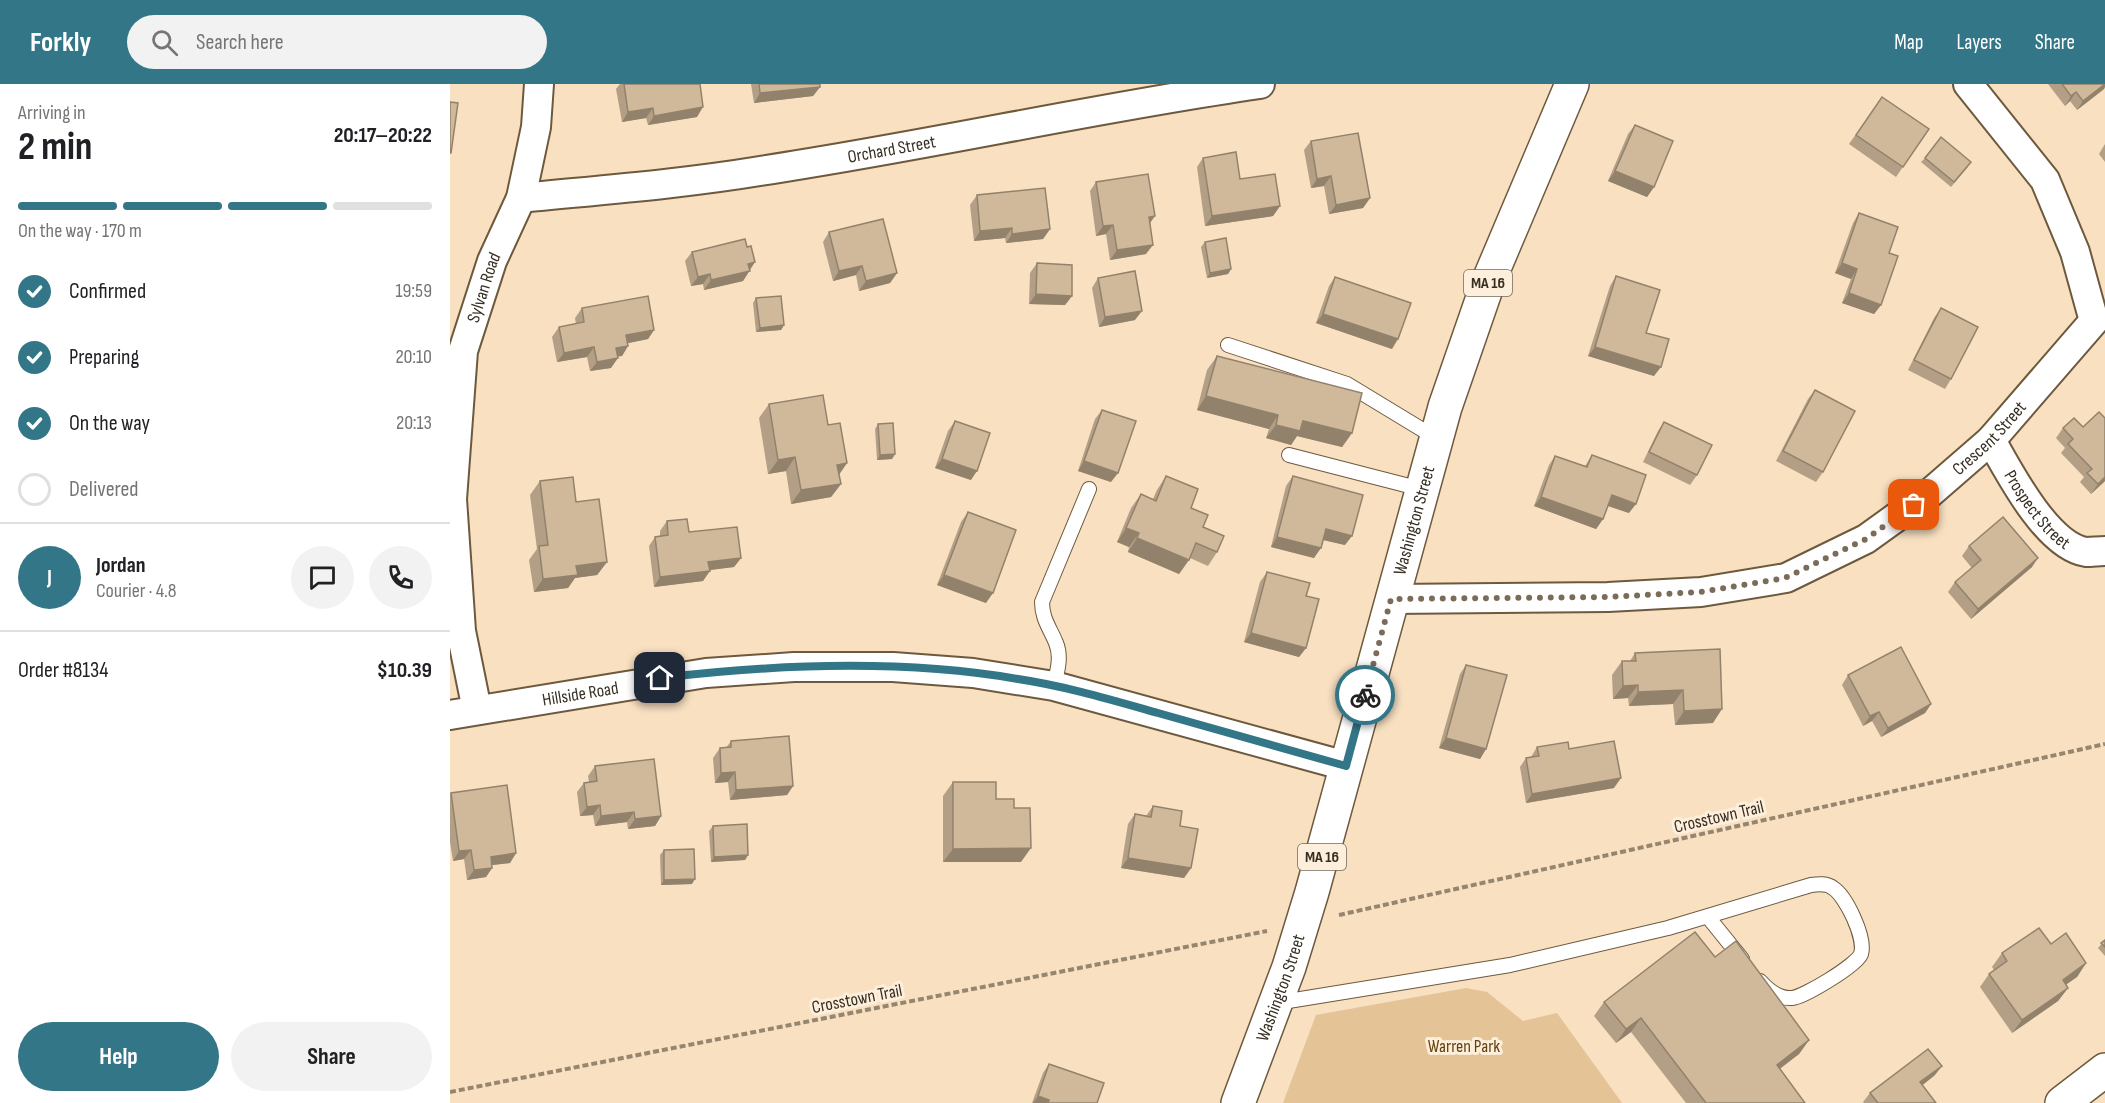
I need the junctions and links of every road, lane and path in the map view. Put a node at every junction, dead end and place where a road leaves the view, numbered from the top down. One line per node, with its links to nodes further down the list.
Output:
1 (539, 84): 5 (street, Sylvan Road)
2 (1260, 84): 5 (street, Orchard Street)
3 (1572, 84): 8 (main road, Washington Street / MA 16)
4 (1968, 84): 6 (street, Crescent Street)
5 (521, 198): 16 (street, Sylvan Road)
6 (2099, 316): 9 (street, Crescent Street)
7 (1228, 345): 8 (lane)
8 (1436, 438): 12 (main road, Washington Street / MA 16)
9 (1991, 440): 13 (street, Prospect Street); 14 (street, Crescent Street)
10 (1289, 456): 12 (lane)
11 (1089, 489): 15 (lane)
12 (1421, 489): 14 (main road, Washington Street / MA 16)
13 (2105, 551)
14 (1391, 599): 18 (main road, Washington Street / MA 16)
15 (1054, 686): 16 (street, Hillside Road); 18 (street, Hillside Road)
16 (463, 713)
17 (2105, 744): 19 (path, Crosstown Trail)
18 (1346, 766): 22 (main road, Washington Street / MA 16)
19 (1338, 916)
20 (1708, 917): 20 (lane); 22 (lane)
21 (1268, 931): 24 (path, Crosstown Trail)
22 (1276, 1003): 25 (main road, Washington Street / MA 16)
23 (2105, 1070): 26 (main road)
24 (450, 1092)
25 (1238, 1103)
26 (2062, 1103)

